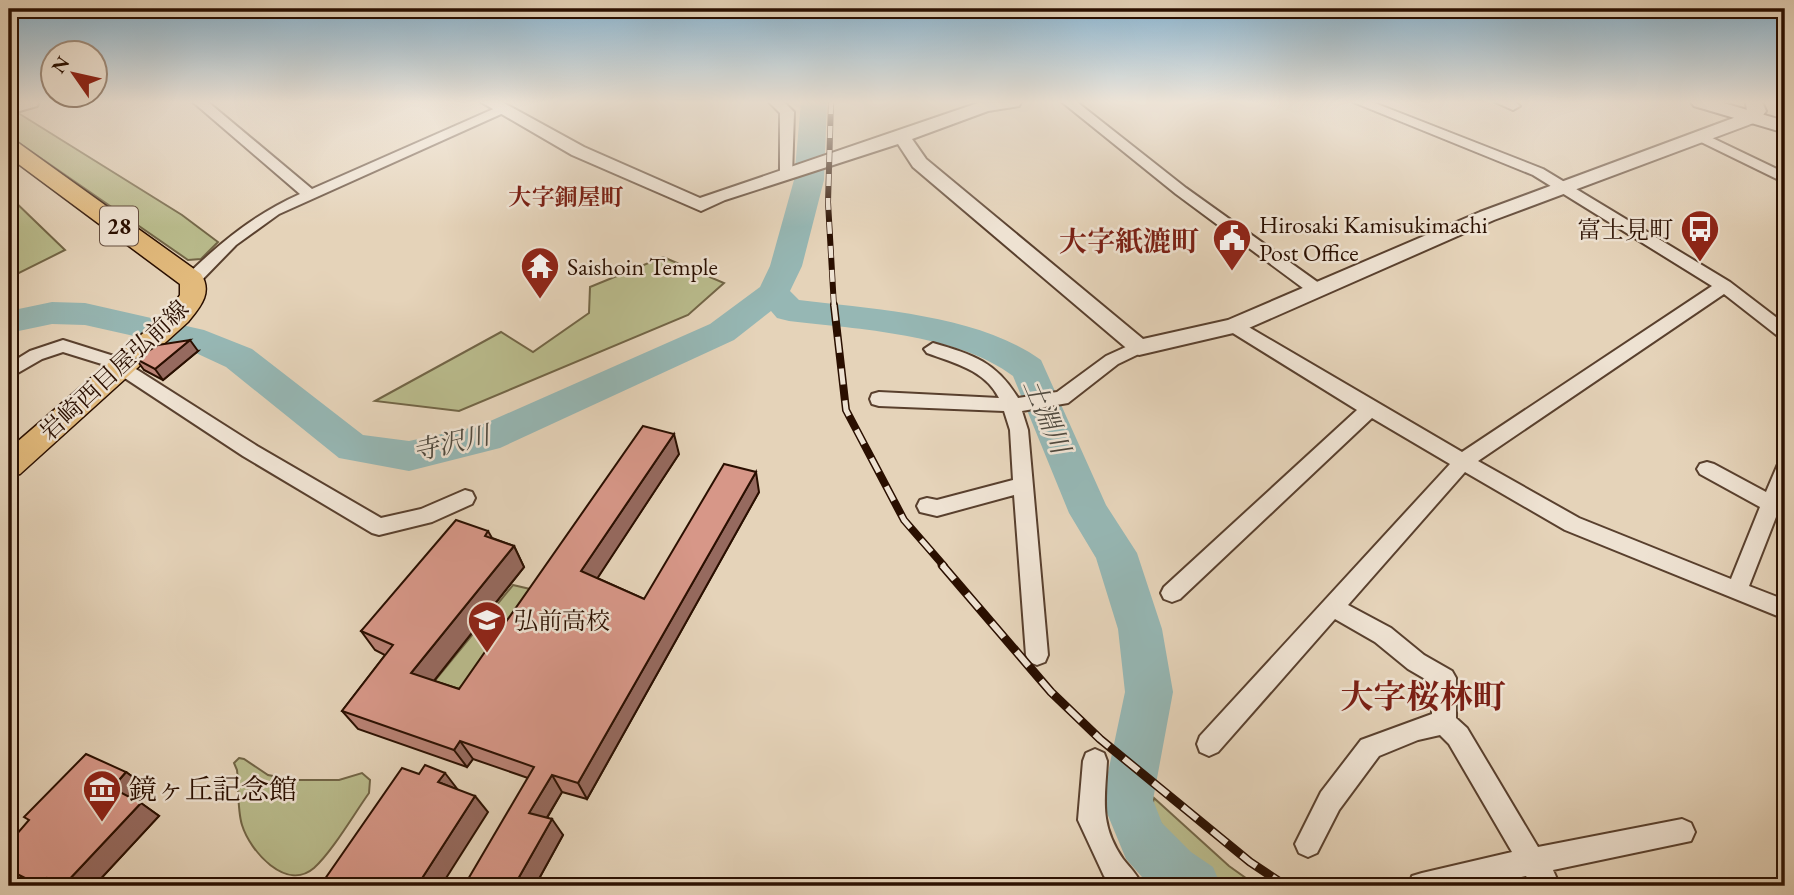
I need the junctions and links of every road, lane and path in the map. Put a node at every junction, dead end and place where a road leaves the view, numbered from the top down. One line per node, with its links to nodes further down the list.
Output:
1 (249, 144): 15 (street)
2 (416, 144): 15 (street)
3 (566, 144): 12 (street)
4 (787, 144): 12 (street)
5 (881, 144): 12 (street)
6 (906, 144): 21 (street)
7 (1122, 144): 18 (street)
8 (1467, 144): 14 (street)
9 (1688, 144): 14 (street)
10 (1715, 144): 13 (street)
11 (9, 147): 16 (main road, 岩崎西目屋弘前線 / 28)
12 (787, 173)
13 (1785, 179)
14 (1564, 187): 17 (street); 18 (street)
15 (309, 194): 16 (street)
16 (191, 280): 23 (main road, 岩崎西目屋弘前線)
17 (1724, 286): 20 (street); 28 (street)
18 (1317, 290): 19 (street)
19 (1234, 326): 21 (street); 27 (street)
20 (1784, 331)
21 (1139, 347): 26 (street)
22 (933, 349): 26 (street)
23 (124, 365): 24 (street); 29 (main road, 岩崎西目屋弘前線); 33 (street)
24 (9, 372)
25 (879, 399): 26 (street)
26 (1015, 405): 32 (street)
27 (1370, 409): 28 (street); 37 (street)
28 (1464, 461): 36 (street); 38 (street)
29 (9, 466)
30 (1707, 469): 34 (street)
31 (1785, 469): 34 (street)
32 (1023, 485): 35 (street); 40 (street)
33 (465, 498)
34 (1771, 504): 36 (street)
35 (927, 506)
36 (1737, 590): 39 (street)
37 (1172, 593)
38 (1332, 607): 41 (street); 42 (street)
39 (1785, 610)
40 (1037, 655)
41 (1444, 723): 45 (street); 46 (street)
42 (1209, 744)
43 (1094, 761): 47 (street)
44 (1682, 832): 46 (street)
45 (1308, 844)
46 (1532, 861): 48 (street); 49 (street)
47 (1129, 886)
48 (1422, 886)
49 (1547, 886)

